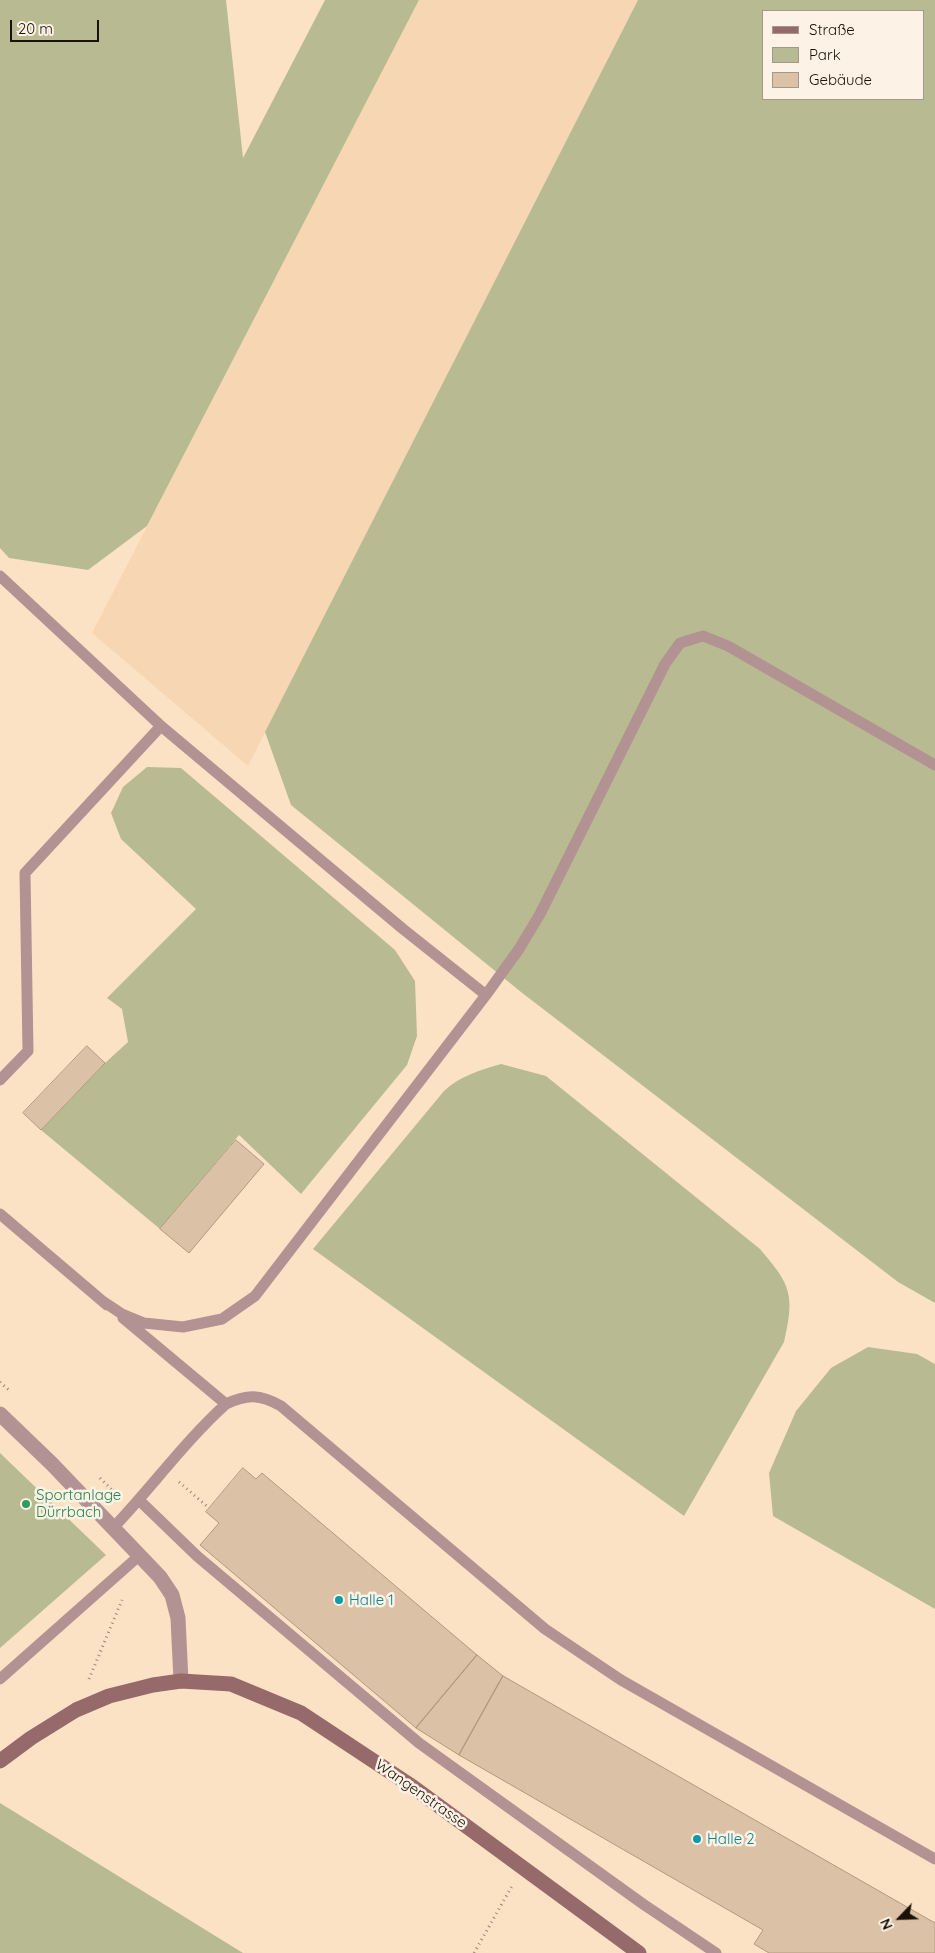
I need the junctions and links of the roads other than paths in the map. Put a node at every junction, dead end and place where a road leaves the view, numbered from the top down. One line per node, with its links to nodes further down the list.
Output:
1 (0, 576): 2 (lane)
2 (161, 726): 4 (lane); 5 (lane)
3 (935, 765): 4 (lane)
4 (486, 995): 7 (lane)
5 (0, 1080)
6 (0, 1214): 7 (lane)
7 (101, 1300): 8 (lane)
8 (226, 1404): 10 (lane); 16 (lane)
9 (0, 1414): 11 (street)
10 (140, 1500): 11 (lane); 18 (lane)
11 (114, 1528): 12 (street)
12 (140, 1555): 13 (lane); 14 (street)
13 (0, 1679)
14 (181, 1681): 15 (main road, Wangenstrasse); 17 (main road, Wangenstrasse)
15 (0, 1761)
16 (935, 1859)
17 (639, 1953)
18 (716, 1953)

